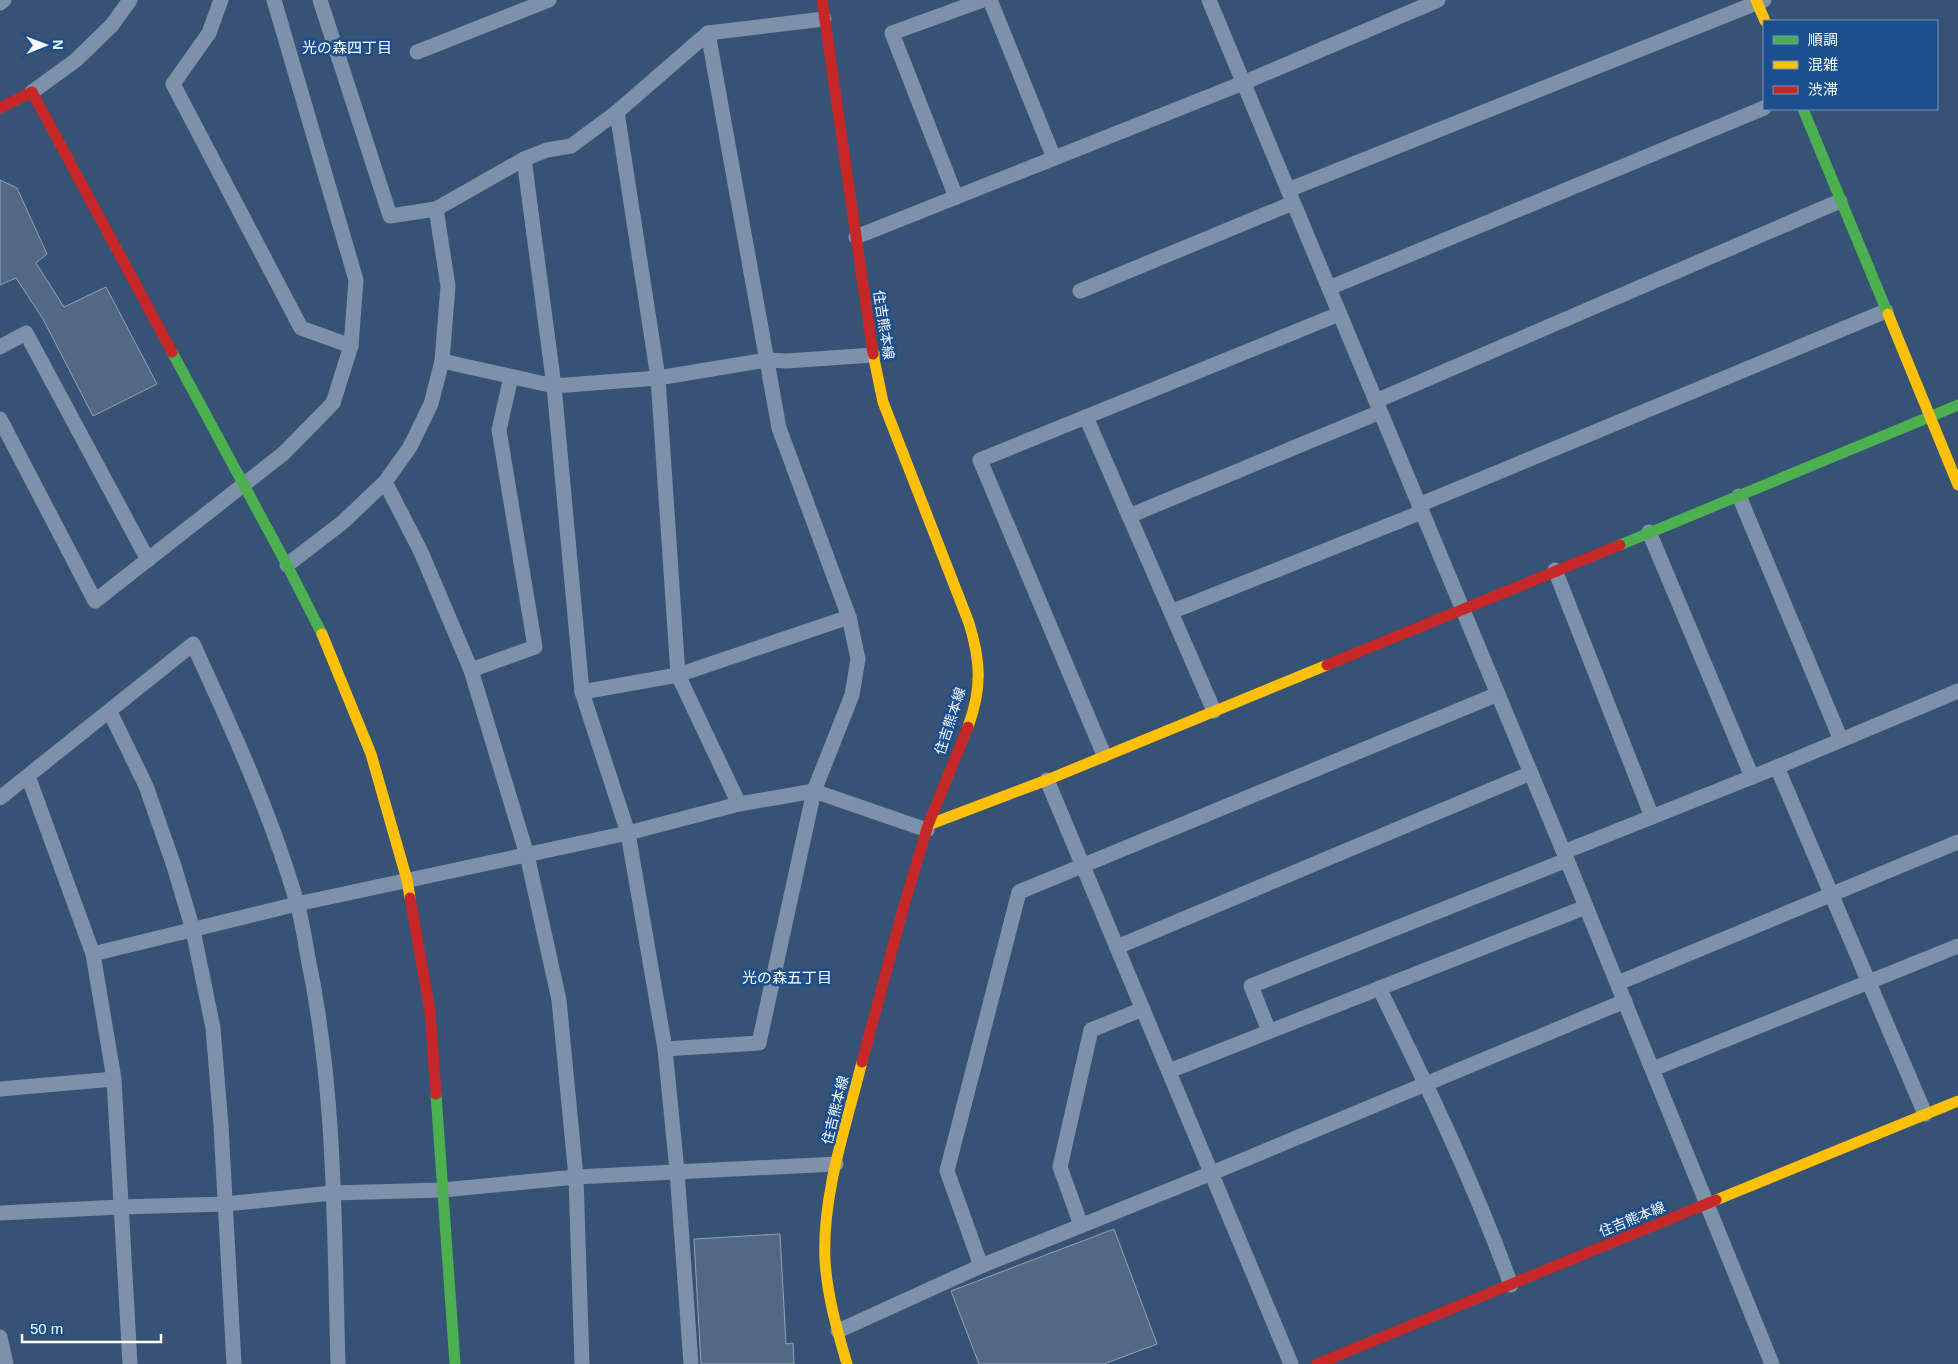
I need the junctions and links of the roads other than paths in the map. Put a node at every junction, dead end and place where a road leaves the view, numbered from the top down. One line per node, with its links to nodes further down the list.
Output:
1 (4, 0): 13 (street)
2 (130, 0): 19 (street)
3 (221, 0): 35 (street)
4 (274, 0): 35 (street)
5 (320, 0): 29 (street)
6 (549, 0): 17 (street)
7 (822, 0): 14 (street, 住吉熊本線)
8 (983, 0): 27 (street)
9 (990, 0): 24 (street)
10 (1209, 0): 18 (street)
11 (1438, 0): 18 (street)
12 (1759, 1): 15 (street); 26 (street)
13 (0, 3)
14 (824, 18): 16 (street); 30 (street, 住吉熊本線)
15 (1765, 20)
16 (708, 33): 23 (street); 38 (street)
17 (417, 52)
18 (1243, 83): 24 (street); 26 (street)
19 (32, 92): 20 (street); 49 (street)
20 (0, 108)
21 (1763, 108): 31 (street)
22 (1802, 110): 28 (street)
23 (617, 112): 25 (street); 41 (street)
24 (1054, 158): 27 (street)
25 (524, 159): 29 (street); 42 (street)
26 (1291, 196): 31 (street); 32 (street)
27 (956, 197): 30 (street)
28 (1840, 201): 33 (street); 44 (street)
29 (436, 209): 39 (street)
30 (856, 237): 37 (street, 住吉熊本線)
31 (1329, 288): 34 (street)
32 (1080, 291)
33 (1886, 311): 46 (street); 52 (street)
34 (1340, 314): 44 (street); 45 (street)
35 (351, 346): 49 (street)
36 (0, 347): 55 (street)
37 (872, 355): 38 (street); 79 (street, 住吉熊本線)
38 (766, 360): 41 (street); 60 (street)
39 (442, 361): 40 (street); 48 (street)
40 (511, 377): 42 (street); 61 (street)
41 (658, 378): 42 (street); 62 (street)
42 (554, 386): 64 (street)
43 (1958, 405): 46 (street)
44 (1378, 406): 52 (street); 53 (street)
45 (1086, 417): 53 (street); 69 (street)
46 (1930, 418): 50 (street); 51 (street)
47 (0, 419): 55 (street)
48 (385, 482): 56 (street); 61 (street)
49 (242, 484): 55 (street); 56 (street)
50 (1958, 484)
51 (1739, 496): 54 (street); 68 (street)
52 (1420, 508): 58 (street); 59 (street)
53 (1129, 516): 59 (street)
54 (1649, 532): 57 (street); 73 (street)
55 (148, 560)
56 (287, 566): 85 (street)
57 (1555, 570): 58 (street); 78 (street)
58 (1462, 609): 65 (street); 66 (street)
59 (1171, 612): 66 (street)
60 (849, 617): 62 (street); 75 (street)
61 (471, 670): 82 (street)
62 (678, 675): 64 (street); 77 (street)
63 (1958, 691): 68 (street)
64 (582, 692): 80 (street)
65 (1498, 694): 71 (street); 84 (street)
66 (1214, 711): 69 (street)
67 (110, 712): 72 (street); 87 (street); 89 (street)
68 (1841, 740): 70 (street)
69 (1104, 755): 74 (street)
70 (1777, 767): 73 (street); 86 (street)
71 (1531, 773): 83 (street); 91 (street)
72 (28, 776): 76 (street); 92 (street)
73 (1752, 777): 78 (street)
74 (1047, 780): 79 (street); 84 (street)
75 (814, 791): 77 (street); 79 (street); 99 (street)
76 (0, 798)
77 (739, 804): 80 (street)
78 (1652, 817): 83 (street)
79 (927, 828): 107 (street, 住吉熊本線)
80 (628, 832): 82 (street); 99 (street)
81 (1958, 842): 86 (street)
82 (527, 855): 85 (street); 110 (street)
83 (1566, 856): 88 (street); 98 (street)
84 (1083, 865): 91 (street); 118 (street)
85 (407, 880): 87 (street); 111 (street)
86 (1830, 893): 93 (street); 94 (street)
87 (297, 904): 89 (street); 112 (street)
88 (1586, 907): 93 (street); 95 (street)
89 (193, 930): 92 (street); 113 (street)
90 (1958, 946): 94 (street)
91 (1117, 947): 97 (street)
92 (93, 954): 102 (street)
93 (1618, 983): 96 (street)
94 (1868, 983): 100 (street); 106 (street)
95 (1379, 988): 98 (street); 103 (street)
96 (1625, 1001): 100 (street); 103 (street)
97 (1143, 1009): 101 (street); 117 (street)
98 (1269, 1031): 101 (street)
99 (665, 1048): 108 (street)
100 (1653, 1069): 114 (street)
101 (1169, 1071): 109 (street)
102 (114, 1079): 104 (street); 115 (street)
103 (1426, 1083): 109 (street); 119 (street)
104 (0, 1089)
105 (1958, 1101): 106 (street, 住吉熊本線)
106 (1925, 1114): 114 (street, 住吉熊本線)
107 (836, 1164): 108 (street); 120 (street, 住吉熊本線)
108 (677, 1171): 110 (street); 128 (street)
109 (1212, 1173): 117 (street); 130 (street)
110 (576, 1177): 111 (street); 127 (street)
111 (443, 1190): 112 (street); 126 (street)
112 (332, 1193): 113 (street); 125 (street)
113 (226, 1204): 115 (street); 124 (street)
114 (1707, 1204): 119 (street, 住吉熊本線); 132 (street)
115 (120, 1207): 116 (street); 123 (street)
116 (0, 1213)
117 (1081, 1225): 118 (street)
118 (981, 1266): 120 (street)
119 (1511, 1284): 131 (street, 住吉熊本線)
120 (838, 1331): 129 (street, 住吉熊本線)
121 (0, 1337): 122 (street)
122 (6, 1364)
123 (130, 1364)
124 (234, 1364)
125 (338, 1364)
126 (455, 1364)
127 (582, 1364)
128 (691, 1364)
129 (847, 1364)
130 (1291, 1364)
131 (1317, 1364)
132 (1772, 1364)

